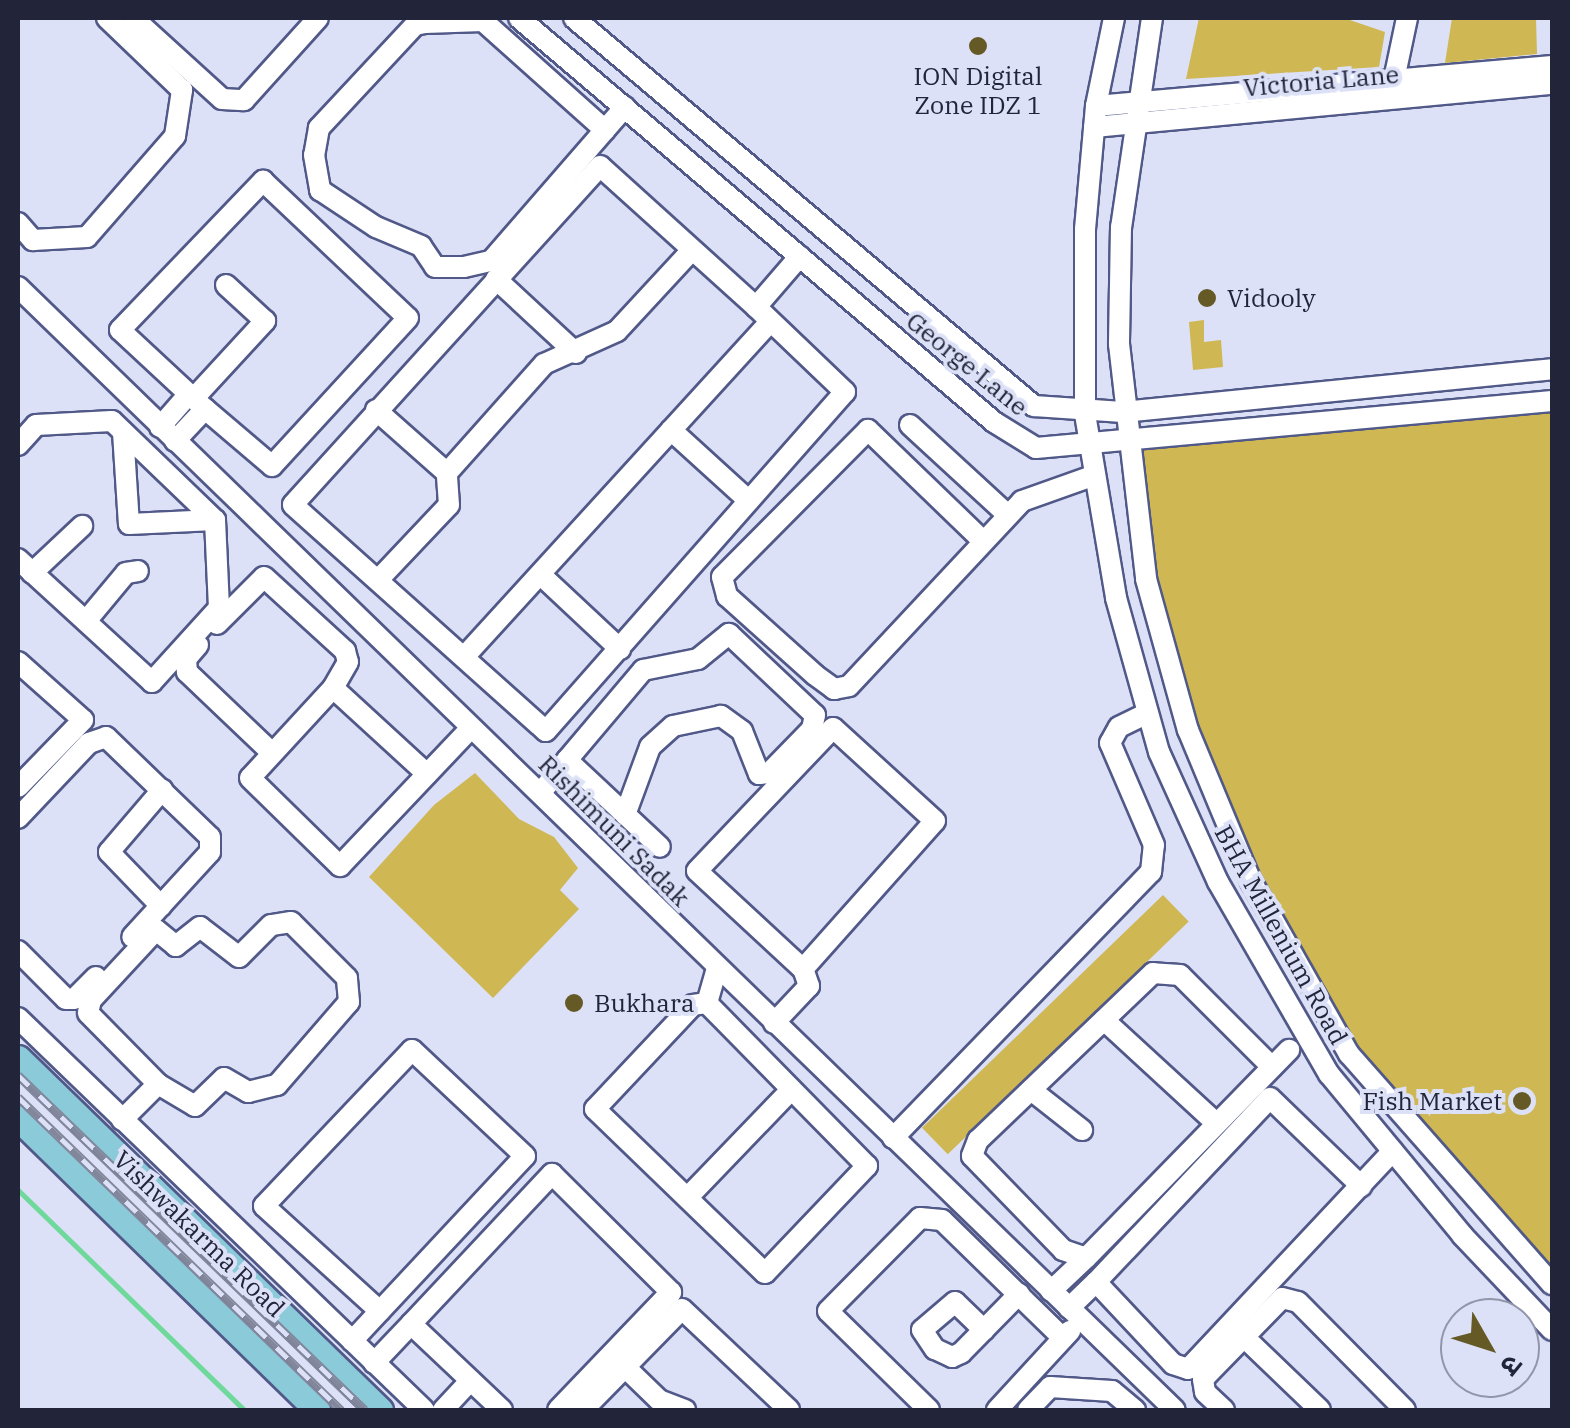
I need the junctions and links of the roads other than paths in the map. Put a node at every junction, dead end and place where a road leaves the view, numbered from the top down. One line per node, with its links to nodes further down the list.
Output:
1 (106, 18): 16 (street)
2 (132, 18): 3 (street)
3 (318, 18)
4 (519, 18): 12 (street, George Lane)
5 (574, 18): 29 (street, George Lane)
6 (1114, 18): 14 (street, BHA Millenium Road)
7 (1152, 18): 13 (street, BHA Millenium Road)
8 (1407, 18): 11 (street)
9 (1552, 66): 11 (street, Victoria Lane)
10 (1552, 84): 11 (street, Victoria Lane)
11 (1391, 90): 13 (street, Victoria Lane)
12 (624, 108): 15 (street); 18 (street, George Lane)
13 (1134, 113): 14 (street, Victoria Lane); 28 (street, BHA Millenium Road)
14 (1095, 116): 29 (street, BHA Millenium Road)
15 (605, 130): 15 (street)
16 (18, 224)
17 (692, 250): 19 (street); 22 (street); 23 (street)
18 (800, 256): 22 (street); 36 (street, George Lane)
19 (496, 280): 23 (street); 27 (street)
20 (226, 286): 25 (street)
21 (18, 287): 33 (street, Rishimuni Sadak)
22 (763, 314): 31 (street); 40 (street)
23 (576, 353): 37 (street)
24 (1552, 370): 28 (street, George Lane)
25 (196, 400): 25 (street); 33 (street)
26 (1552, 401): 34 (street, George Lane)
27 (376, 410): 37 (street); 48 (street)
28 (1123, 412): 29 (street, George Lane); 34 (street, BHA Millenium Road)
29 (1084, 414): 36 (street, BHA Millenium Road)
30 (910, 425): 41 (street)
31 (672, 430): 40 (street); 47 (street)
32 (123, 432): 35 (street); 38 (street); 42 (street)
33 (174, 440): 38 (street); 55 (street, Rishimuni Sadak)
34 (1127, 441): 36 (street, George Lane); 91 (street, BHA Millenium Road)
35 (18, 445)
36 (1090, 447): 39 (street, BHA Millenium Road)
37 (448, 473): 48 (street)
38 (168, 474): 42 (street)
39 (1095, 476): 41 (street); 54 (street, BHA Millenium Road)
40 (749, 501): 50 (street)
41 (1008, 515): 44 (street)
42 (215, 520): 49 (street)
43 (82, 526): 45 (street)
44 (984, 540): 44 (street)
45 (25, 566): 49 (street)
46 (138, 571): 49 (street)
47 (542, 576): 50 (street); 51 (street)
48 (378, 580): 51 (street)
49 (86, 621)
50 (620, 649): 51 (street)
51 (464, 657)
52 (18, 662): 59 (street)
53 (333, 688): 56 (street); 56 (street); 58 (street)
54 (1148, 713): 83 (street); 84 (street, BHA Millenium Road)
55 (471, 728): 58 (street); 61 (street, Rishimuni Sadak)
56 (271, 752): 58 (street)
57 (567, 760): 61 (street); 62 (street); 62 (street)
58 (427, 774)
59 (19, 781)
60 (162, 790): 63 (street); 65 (street); 65 (street)
61 (542, 791): 67 (street, Rishimuni Sadak)
62 (625, 815): 64 (street)
63 (18, 818)
64 (660, 847)
65 (161, 906): 66 (street)
66 (18, 951)
67 (716, 968): 69 (street); 72 (street, Rishimuni Sadak)
68 (803, 969): 68 (street); 72 (street)
69 (707, 1003): 77 (street); 86 (street)
70 (18, 1018): 80 (street)
71 (1104, 1020): 75 (street); 78 (street); 81 (street)
72 (774, 1023): 83 (street, Rishimuni Sadak)
73 (1289, 1050): 75 (street)
74 (18, 1058): 108 (main road, Vishwakarma Road)
75 (1272, 1067): 81 (street)
76 (158, 1084): 76 (street); 80 (street)
77 (792, 1090): 86 (street); 86 (street)
78 (1030, 1090): 82 (street); 89 (street)
79 (18, 1118): 107 (main road, Vishwakarma Road)
80 (122, 1120): 88 (street)
81 (1216, 1123): 89 (street)
82 (1082, 1130)
83 (893, 1138): 92 (street, Rishimuni Sadak)
84 (1393, 1151): 85 (street); 98 (street, BHA Millenium Road)
85 (1361, 1186): 90 (street); 90 (street)
86 (688, 1197)
87 (264, 1206): 88 (street); 94 (street); 94 (street)
88 (238, 1232): 101 (street)
89 (1086, 1258): 92 (street)
90 (1096, 1282): 95 (street)
91 (1552, 1284)
92 (1051, 1291): 95 (street, Rishimuni Sadak)
93 (1019, 1294): 97 (street); 100 (street); 116 (street)
94 (380, 1311): 101 (street)
95 (1075, 1314): 100 (street); 106 (street, Rishimuni Sadak)
96 (411, 1324): 102 (street); 104 (street); 112 (street)
97 (984, 1330)
98 (1552, 1330)
99 (1244, 1337): 105 (street); 120 (street); 121 (street)
100 (1063, 1338): 117 (street)
101 (352, 1341): 102 (street)
102 (374, 1363): 109 (street)
103 (625, 1368): 113 (street); 114 (street); 115 (street)
104 (470, 1382): 110 (street); 111 (street)
105 (1306, 1406)
106 (1164, 1407)
107 (318, 1410)
108 (380, 1410)
109 (424, 1410)
110 (442, 1410)
111 (502, 1410)
112 (558, 1410)
113 (584, 1410)
114 (685, 1410)
115 (790, 1410)
116 (928, 1410)
117 (997, 1410)
118 (1028, 1410): 119 (street)
119 (1134, 1410)
120 (1224, 1410)
121 (1405, 1410)

